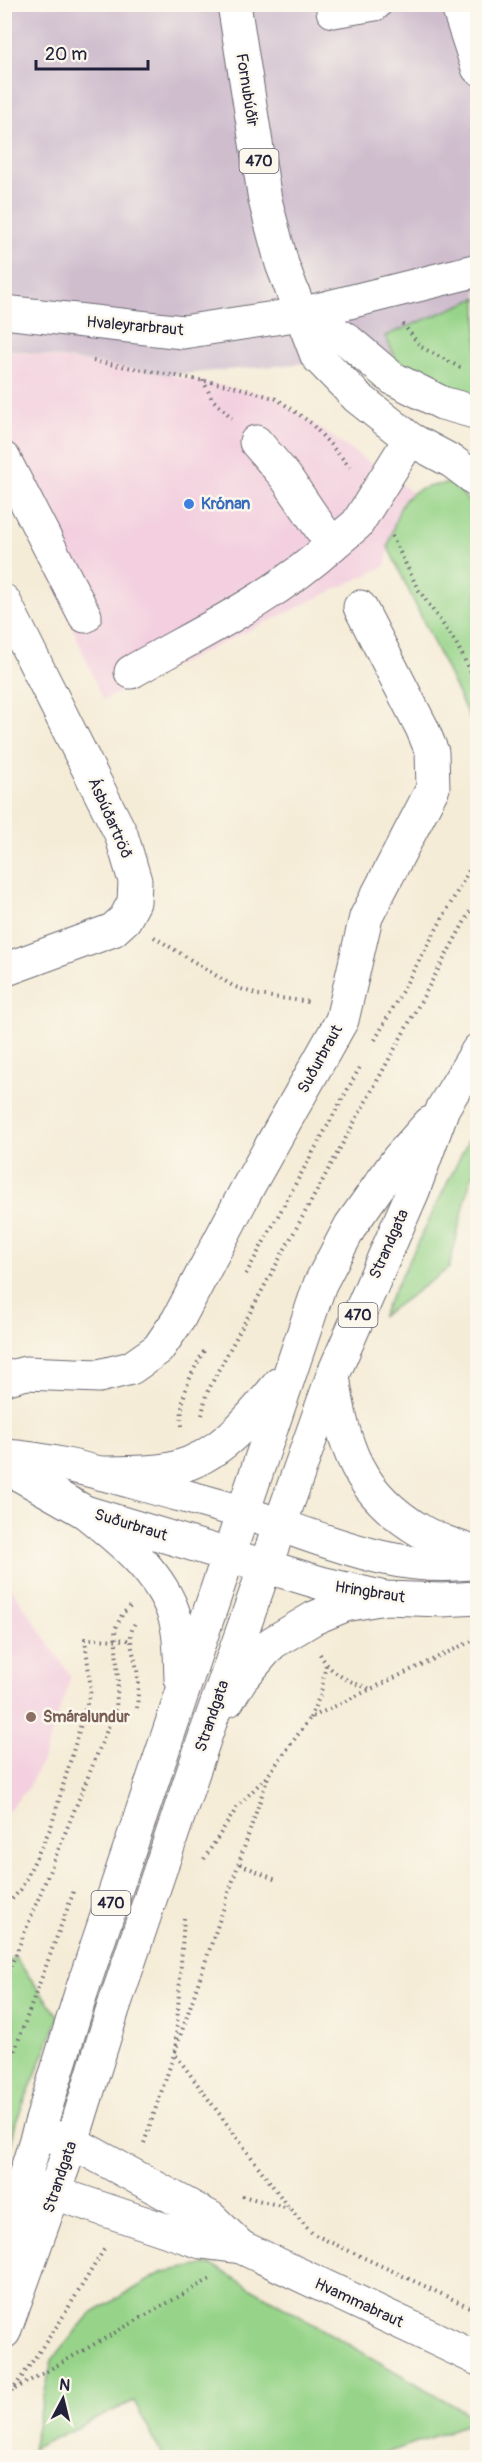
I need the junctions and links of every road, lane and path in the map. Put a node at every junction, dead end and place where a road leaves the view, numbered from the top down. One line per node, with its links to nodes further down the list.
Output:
1 (234, 4): 9 (main road, Fornubúðir / 470)
2 (375, 4): 3 (main road)
3 (333, 12)
4 (467, 23): 5 (main road)
5 (477, 68)
6 (477, 270): 7 (main road)
7 (378, 295): 9 (main road); 10 (path)
8 (4, 312): 9 (main road, Hvaleyrarbraut)
9 (301, 314): 13 (main road); 14 (main road, Fornubúðir / 470)
10 (471, 374)
11 (203, 380): 12 (path)
12 (212, 399)
13 (477, 413)
14 (410, 440): 17 (main road, Fornubúðir / 470); 18 (main road)
15 (256, 442): 18 (main road)
16 (4, 459): 21 (main road)
17 (477, 481)
18 (332, 546): 22 (main road)
19 (4, 601): 26 (main road, Ásbúðartröð)
20 (360, 607): 27 (main road, Suðurbraut)
21 (85, 616)
22 (131, 672)
23 (477, 854): 28 (path)
24 (477, 897): 37 (path)
25 (184, 957): 27 (path)
26 (4, 970)
27 (349, 989): 36 (main road, Suðurbraut)
28 (374, 1042)
29 (477, 1050): 31 (main road, Strandgata / 470)
30 (362, 1064): 32 (path)
31 (443, 1108): 34 (main road, Strandgata / 470); 35 (main road, Strandgata / 470)
32 (241, 1283)
33 (206, 1346): 38 (path)
34 (290, 1371): 41 (main road); 43 (main road, Strandgata / 470)
35 (333, 1375): 44 (main road, Strandgata / 470); 46 (main road)
36 (4, 1379)
37 (201, 1421)
38 (183, 1435)
39 (4, 1456): 41 (main road)
40 (4, 1466): 42 (main road, Suðurbraut)
41 (100, 1473): 43 (main road)
42 (85, 1512): 45 (main road, Suðurbraut); 59 (main road)
43 (242, 1512): 44 (main road); 45 (main road, Strandgata / 470)
44 (278, 1525): 47 (main road); 48 (main road, Strandgata / 470)
45 (228, 1554): 48 (main road, Suðurbraut); 59 (main road, Strandgata / 470)
46 (477, 1554)
47 (477, 1563)
48 (264, 1566): 49 (main road, Hringbraut); 62 (main road, Strandgata / 470)
49 (386, 1598): 50 (main road, Hringbraut); 62 (main road)
50 (477, 1598)
51 (132, 1605): 54 (path)
52 (143, 1614): 55 (path)
53 (477, 1638): 58 (path)
54 (115, 1640): 55 (path); 69 (path); 70 (path)
55 (130, 1640): 60 (path)
56 (316, 1647): 57 (path)
57 (326, 1664): 58 (path); 61 (path)
58 (372, 1689): 61 (path)
59 (181, 1699): 73 (main road, Strandgata / 470)
60 (136, 1716)
61 (310, 1718): 63 (path)
62 (206, 1734): 74 (main road, Strandgata / 470)
63 (269, 1774): 64 (path); 65 (path)
64 (240, 1864): 66 (path); 71 (path)
65 (199, 1865)
66 (276, 1880)
67 (76, 1888): 72 (path)
68 (185, 1907): 71 (path)
69 (4, 1908)
70 (4, 1983)
71 (174, 2054): 75 (path); 84 (path)
72 (5, 2076)
73 (38, 2132): 74 (main road, Hvammabraut); 76 (main road, Strandgata / 470)
74 (72, 2142): 75 (main road, Hvammabraut); 77 (main road, Strandgata / 470)
75 (133, 2176): 79 (main road, Hvammabraut)
76 (22, 2182): 77 (main road, Hvammabraut); 82 (main road, Strandgata / 470)
77 (54, 2194): 78 (main road, Hvammabraut); 85 (main road, Strandgata / 470)
78 (120, 2215): 79 (main road, Hvammabraut); 80 (path)
79 (241, 2247): 86 (main road, Hvammabraut)
80 (104, 2250): 81 (path); 87 (path)
81 (115, 2250)
82 (4, 2255)
83 (219, 2274): 87 (path)
84 (477, 2311)
85 (4, 2332)
86 (477, 2359)
87 (12, 2391): 88 (path)
88 (4, 2408)

